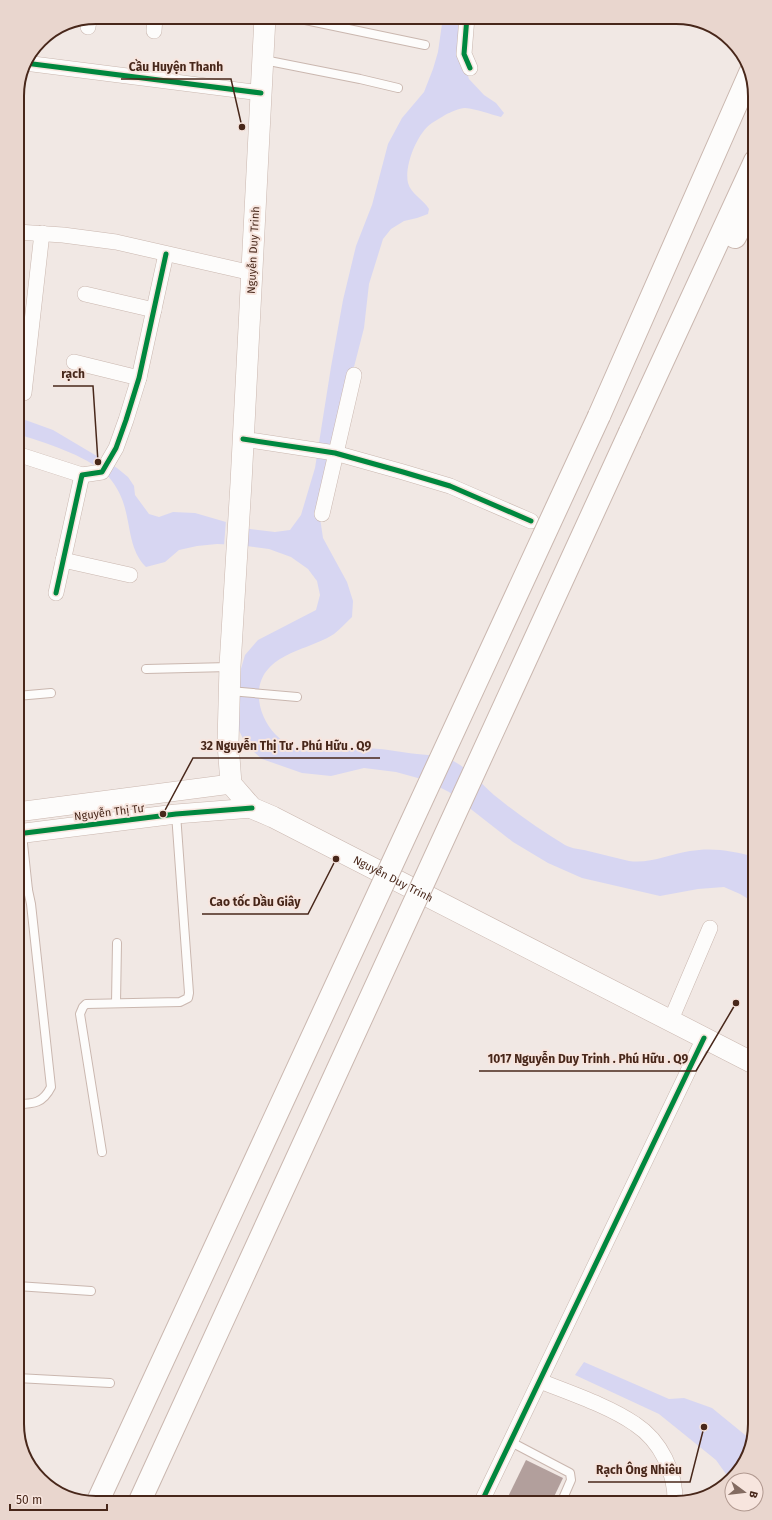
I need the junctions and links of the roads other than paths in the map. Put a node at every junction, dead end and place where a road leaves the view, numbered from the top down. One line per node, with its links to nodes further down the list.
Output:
1 (265, 24): 5 (main road, Nguyễn Duy Trinh)
2 (324, 24): 4 (lane)
3 (466, 24): 7 (street)
4 (425, 45)
5 (263, 60): 9 (lane); 10 (main road, Nguyễn Duy Trinh)
6 (31, 64): 10 (street)
7 (470, 68)
8 (747, 81): 24 (highway)
9 (398, 88)
10 (261, 93): 17 (main road, Nguyễn Duy Trinh)
11 (748, 93): 24 (highway)
12 (748, 176): 25 (highway)
13 (748, 212): 25 (highway)
14 (24, 232): 15 (street)
15 (42, 233): 16 (street); 23 (street)
16 (166, 254): 17 (street); 19 (street)
17 (252, 273): 26 (main road, Nguyễn Duy Trinh)
18 (85, 294): 19 (street)
19 (154, 310): 22 (street)
20 (74, 362): 22 (street)
21 (354, 375): 27 (street)
22 (139, 378): 29 (street)
23 (24, 393)
24 (599, 416): 63 (highway, bridge)
25 (630, 432): 64 (highway, bridge)
26 (243, 439): 27 (street); 35 (main road, Nguyễn Duy Trinh)
27 (335, 453): 30 (street); 31 (street)
28 (24, 456): 29 (street)
29 (82, 475): 32 (street)
30 (322, 514)
31 (531, 521)
32 (64, 560): 33 (street); 34 (street)
33 (130, 576)
34 (56, 593)
35 (230, 666): 36 (lane); 37 (main road)
36 (146, 669)
37 (229, 691): 40 (lane); 41 (main road)
38 (51, 693): 39 (lane)
39 (24, 695)
40 (297, 698)
41 (231, 784): 42 (main road, Nguyễn Duy Trinh); 43 (street, Nguyễn Thị Tư)
42 (252, 808): 44 (street, Nguyễn Thị Tư); 52 (main road, Nguyễn Duy Trinh)
43 (24, 811)
44 (176, 814): 45 (street, Nguyễn Thị Tư); 51 (lane)
45 (24, 833)
46 (24, 865): 47 (lane)
47 (28, 890): 48 (lane); 55 (lane)
48 (24, 891)
49 (710, 928): 52 (street)
50 (117, 943): 51 (lane)
51 (116, 1003): 56 (lane)
52 (670, 1022): 53 (main road, Nguyễn Duy Trinh)
53 (704, 1038): 54 (main road, Nguyễn Duy Trinh); 60 (street)
54 (748, 1057)
55 (24, 1104)
56 (102, 1152)
57 (24, 1286): 58 (lane)
58 (91, 1291)
59 (24, 1378): 61 (lane)
60 (540, 1381): 62 (street); 67 (street)
61 (110, 1383)
62 (511, 1442): 65 (street); 66 (lane)
63 (100, 1496)
64 (142, 1496)
65 (484, 1496)
66 (564, 1496)
67 (676, 1496)

